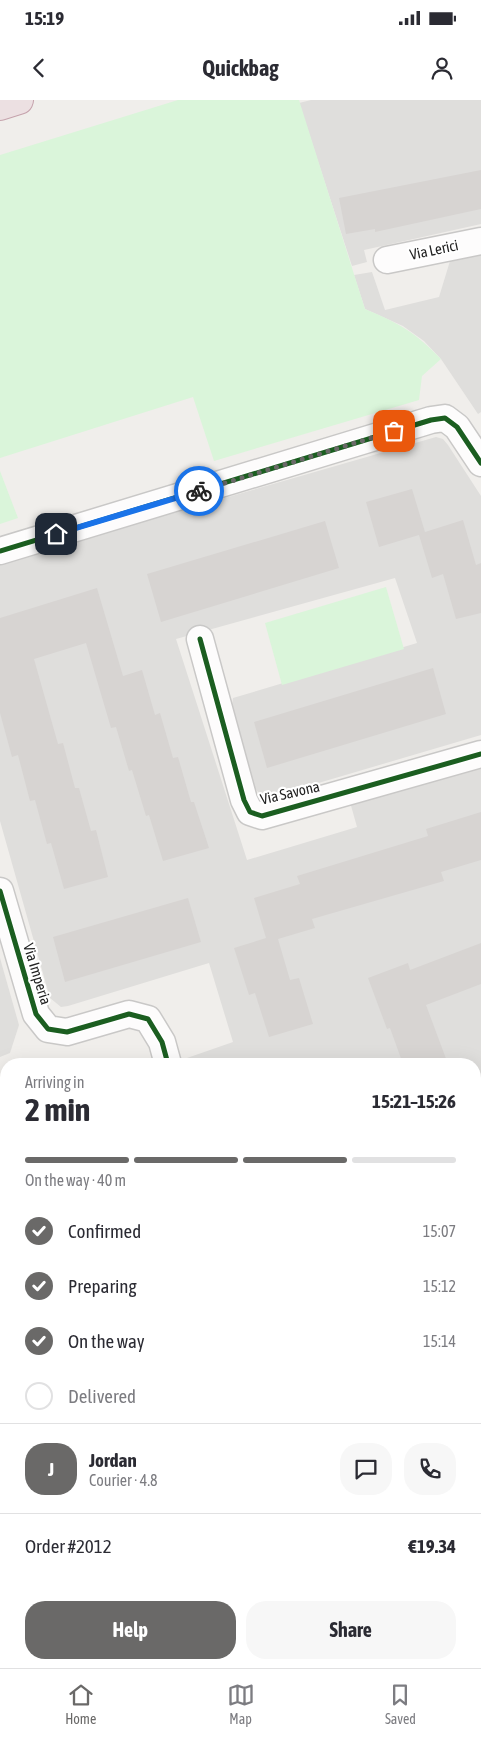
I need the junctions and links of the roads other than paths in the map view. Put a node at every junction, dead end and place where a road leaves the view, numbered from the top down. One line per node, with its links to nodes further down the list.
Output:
1 (19, 100): 2 (highway)
2 (0, 106)
3 (481, 241): 4 (street, Via Lerici)
4 (387, 260)
5 (481, 463): 6 (street)
6 (0, 552)
7 (200, 639): 8 (street, Via Savona)
8 (481, 754)
9 (0, 891): 10 (street, Via Imperia)
10 (166, 1058)

